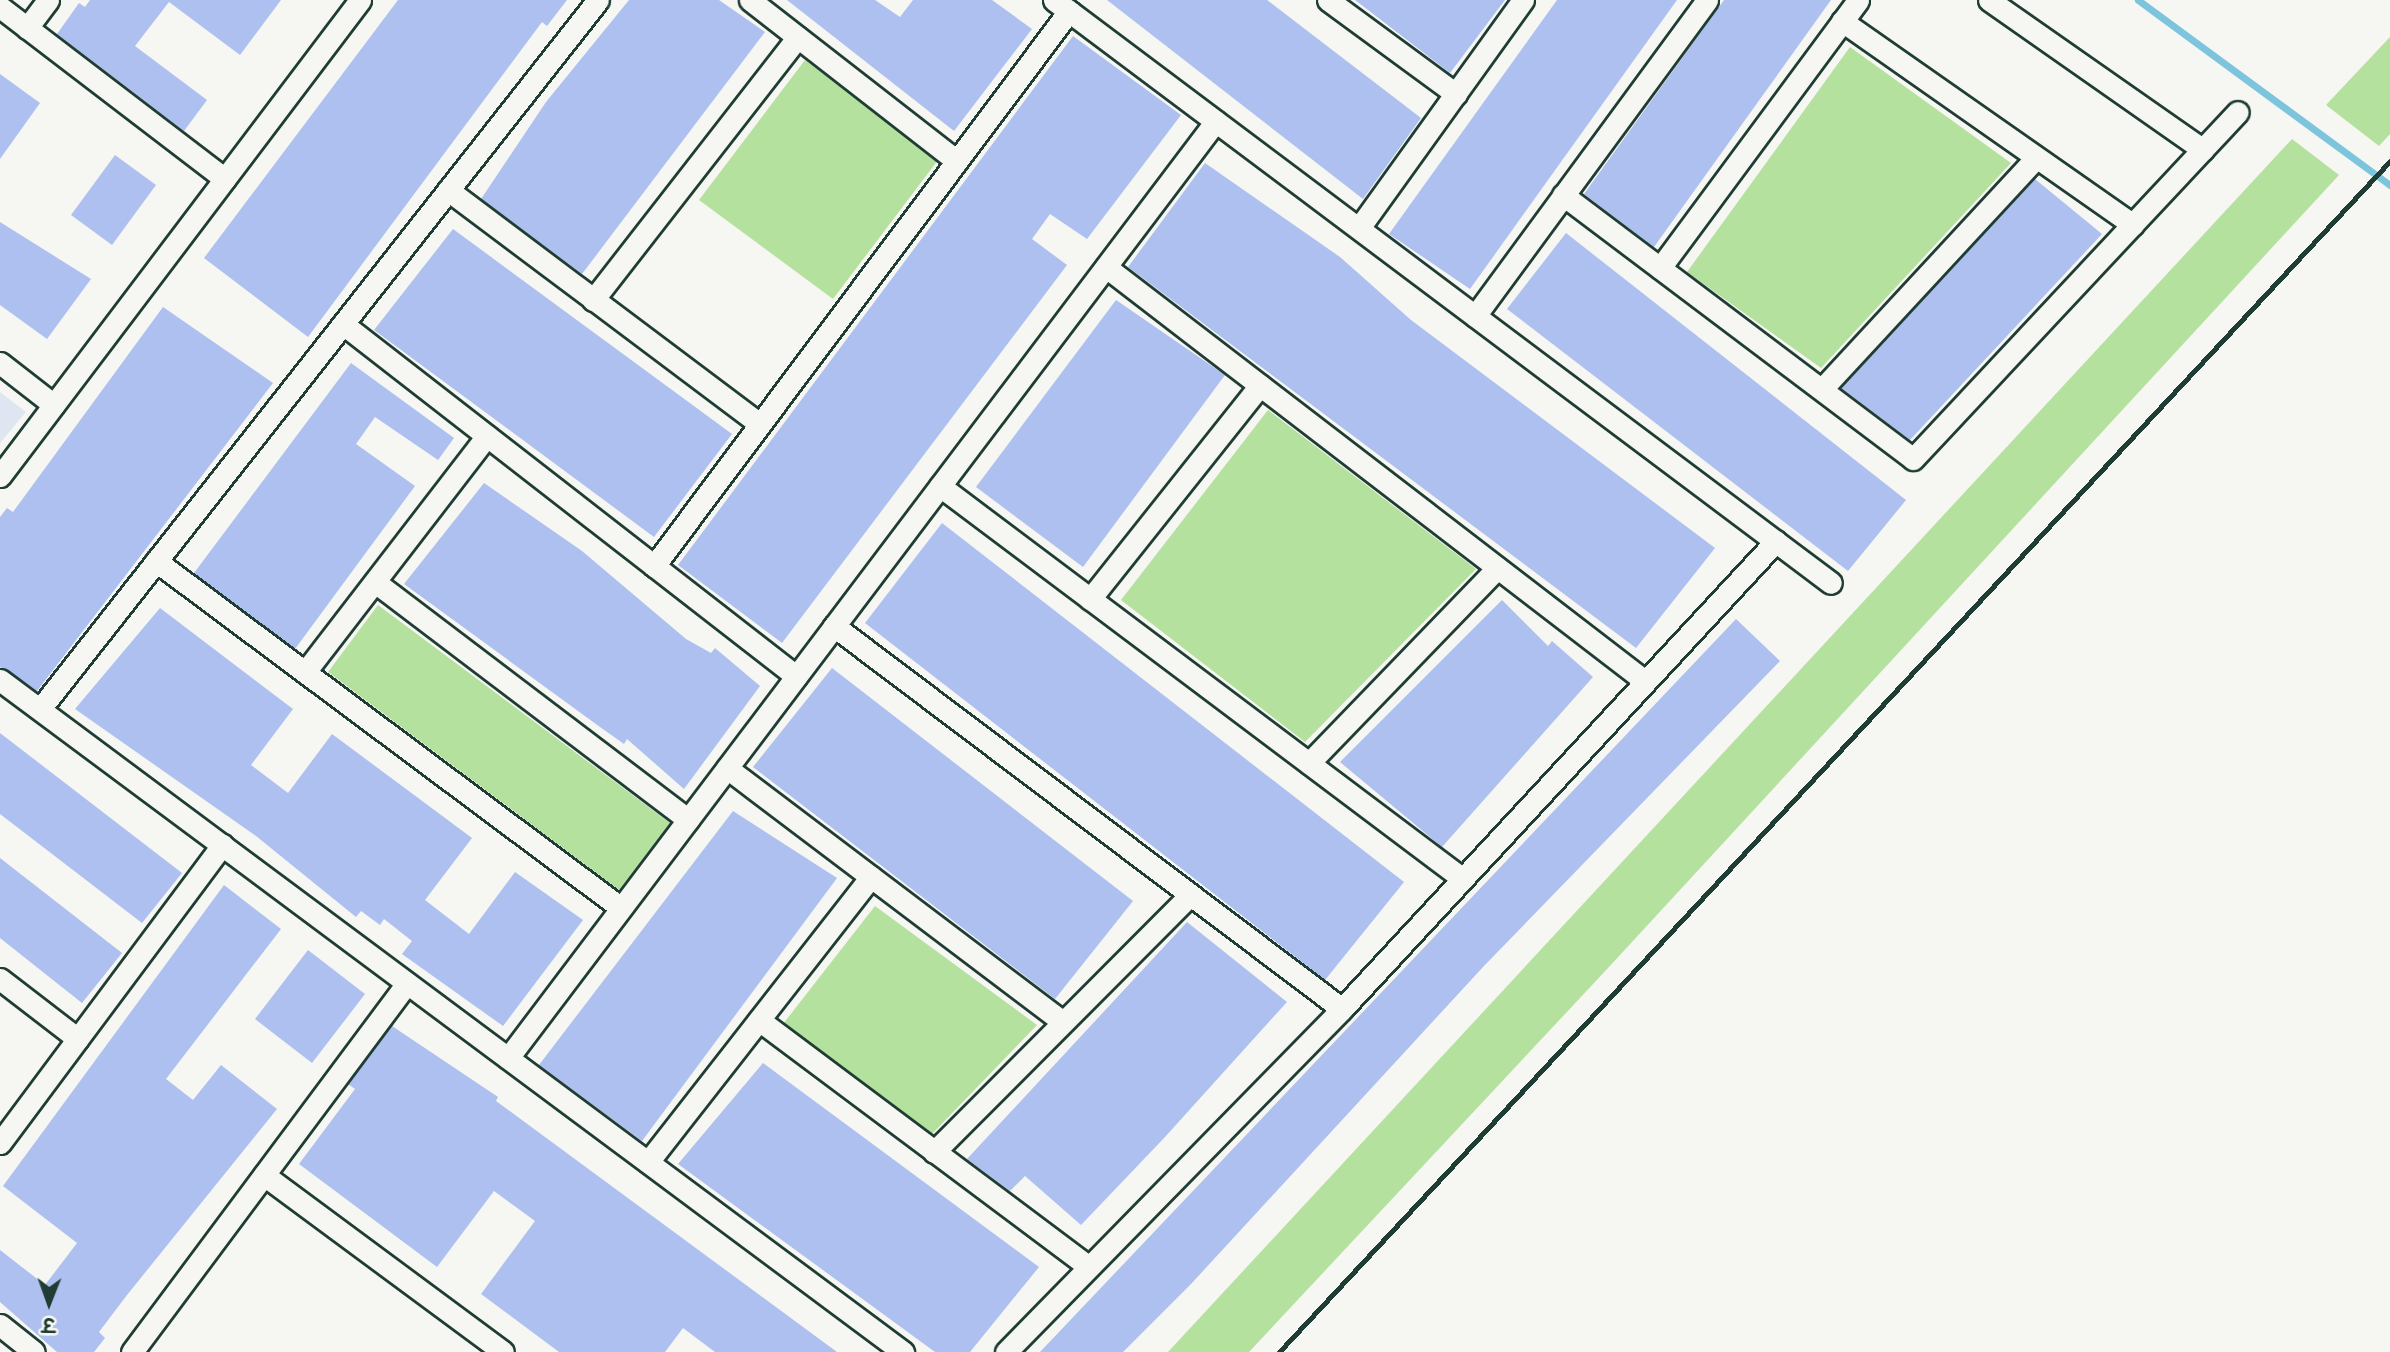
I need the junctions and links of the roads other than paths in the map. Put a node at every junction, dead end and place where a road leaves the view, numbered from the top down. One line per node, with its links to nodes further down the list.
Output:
1 (48, 0): 13 (street)
2 (360, 0): 21 (street)
3 (598, 0): 22 (street)
4 (750, 0): 14 (street)
5 (1328, 0): 15 (street)
6 (1523, 0): 15 (street)
7 (1707, 0): 23 (street)
8 (1858, 0): 12 (street)
9 (1989, 0): 18 (street)
10 (1062, 6): 17 (street); 20 (street)
11 (0, 7): 13 (street)
12 (1842, 21): 19 (street); 27 (street)
13 (27, 28): 21 (street)
14 (798, 37): 20 (street); 28 (street)
15 (1456, 94): 25 (street)
16 (2238, 112): 18 (street)
17 (1216, 121): 25 (street); 26 (street)
18 (2203, 150): 24 (street)
19 (2036, 158): 24 (street); 33 (street)
20 (957, 161): 35 (street)
21 (225, 178): 34 (street)
22 (448, 190): 28 (street); 30 (street)
23 (1563, 195): 27 (street); 29 (street)
24 (2133, 225): 33 (street)
25 (1359, 228): 29 (street)
26 (1106, 267): 32 (street); 38 (street)
27 (1660, 268): 33 (street)
28 (593, 300): 35 (street)
29 (1475, 316): 39 (street)
30 (343, 324): 36 (street); 40 (street)
31 (0, 363): 34 (street)
32 (1260, 385): 42 (street); 45 (street)
33 (1822, 388)
34 (54, 405): 37 (street)
35 (760, 424): 41 (street)
36 (487, 436): 41 (street); 43 (street)
37 (0, 476)
38 (940, 486): 45 (street); 46 (street)
39 (1776, 541): 44 (street); 50 (street)
40 (156, 561): 47 (street); 51 (street)
41 (654, 566): 48 (street)
42 (1497, 568): 50 (street); 52 (street)
43 (375, 582): 47 (street); 54 (street)
44 (1830, 583)
45 (1090, 599): 52 (street)
46 (834, 626): 48 (street); 58 (street)
47 (305, 672): 59 (street)
48 (796, 676): 53 (street)
49 (0, 680): 51 (street)
50 (1645, 681): 57 (street)
51 (40, 709): 55 (street)
52 (1309, 763): 57 (street)
53 (727, 768): 54 (street); 56 (street)
54 (688, 820): 59 (street)
55 (222, 845): 61 (street); 65 (street)
56 (871, 877): 63 (street); 64 (street)
57 (1463, 879): 62 (street)
58 (1190, 895): 62 (street); 64 (street)
59 (621, 908): 66 (street)
60 (0, 979): 65 (street)
61 (407, 983): 66 (street); 70 (street)
62 (1342, 1009): 71 (street)
63 (759, 1020): 68 (street); 69 (street)
64 (1063, 1023): 68 (street)
65 (78, 1039): 67 (street)
66 (508, 1058): 69 (street)
67 (0, 1143)
68 (934, 1152): 71 (street)
69 (648, 1162): 76 (street)
70 (264, 1175): 74 (street); 75 (street)
71 (1089, 1268): 77 (street)
72 (0, 1325): 73 (street)
73 (34, 1352)
74 (132, 1352)
75 (503, 1352)
76 (903, 1352)
77 (1006, 1352)

